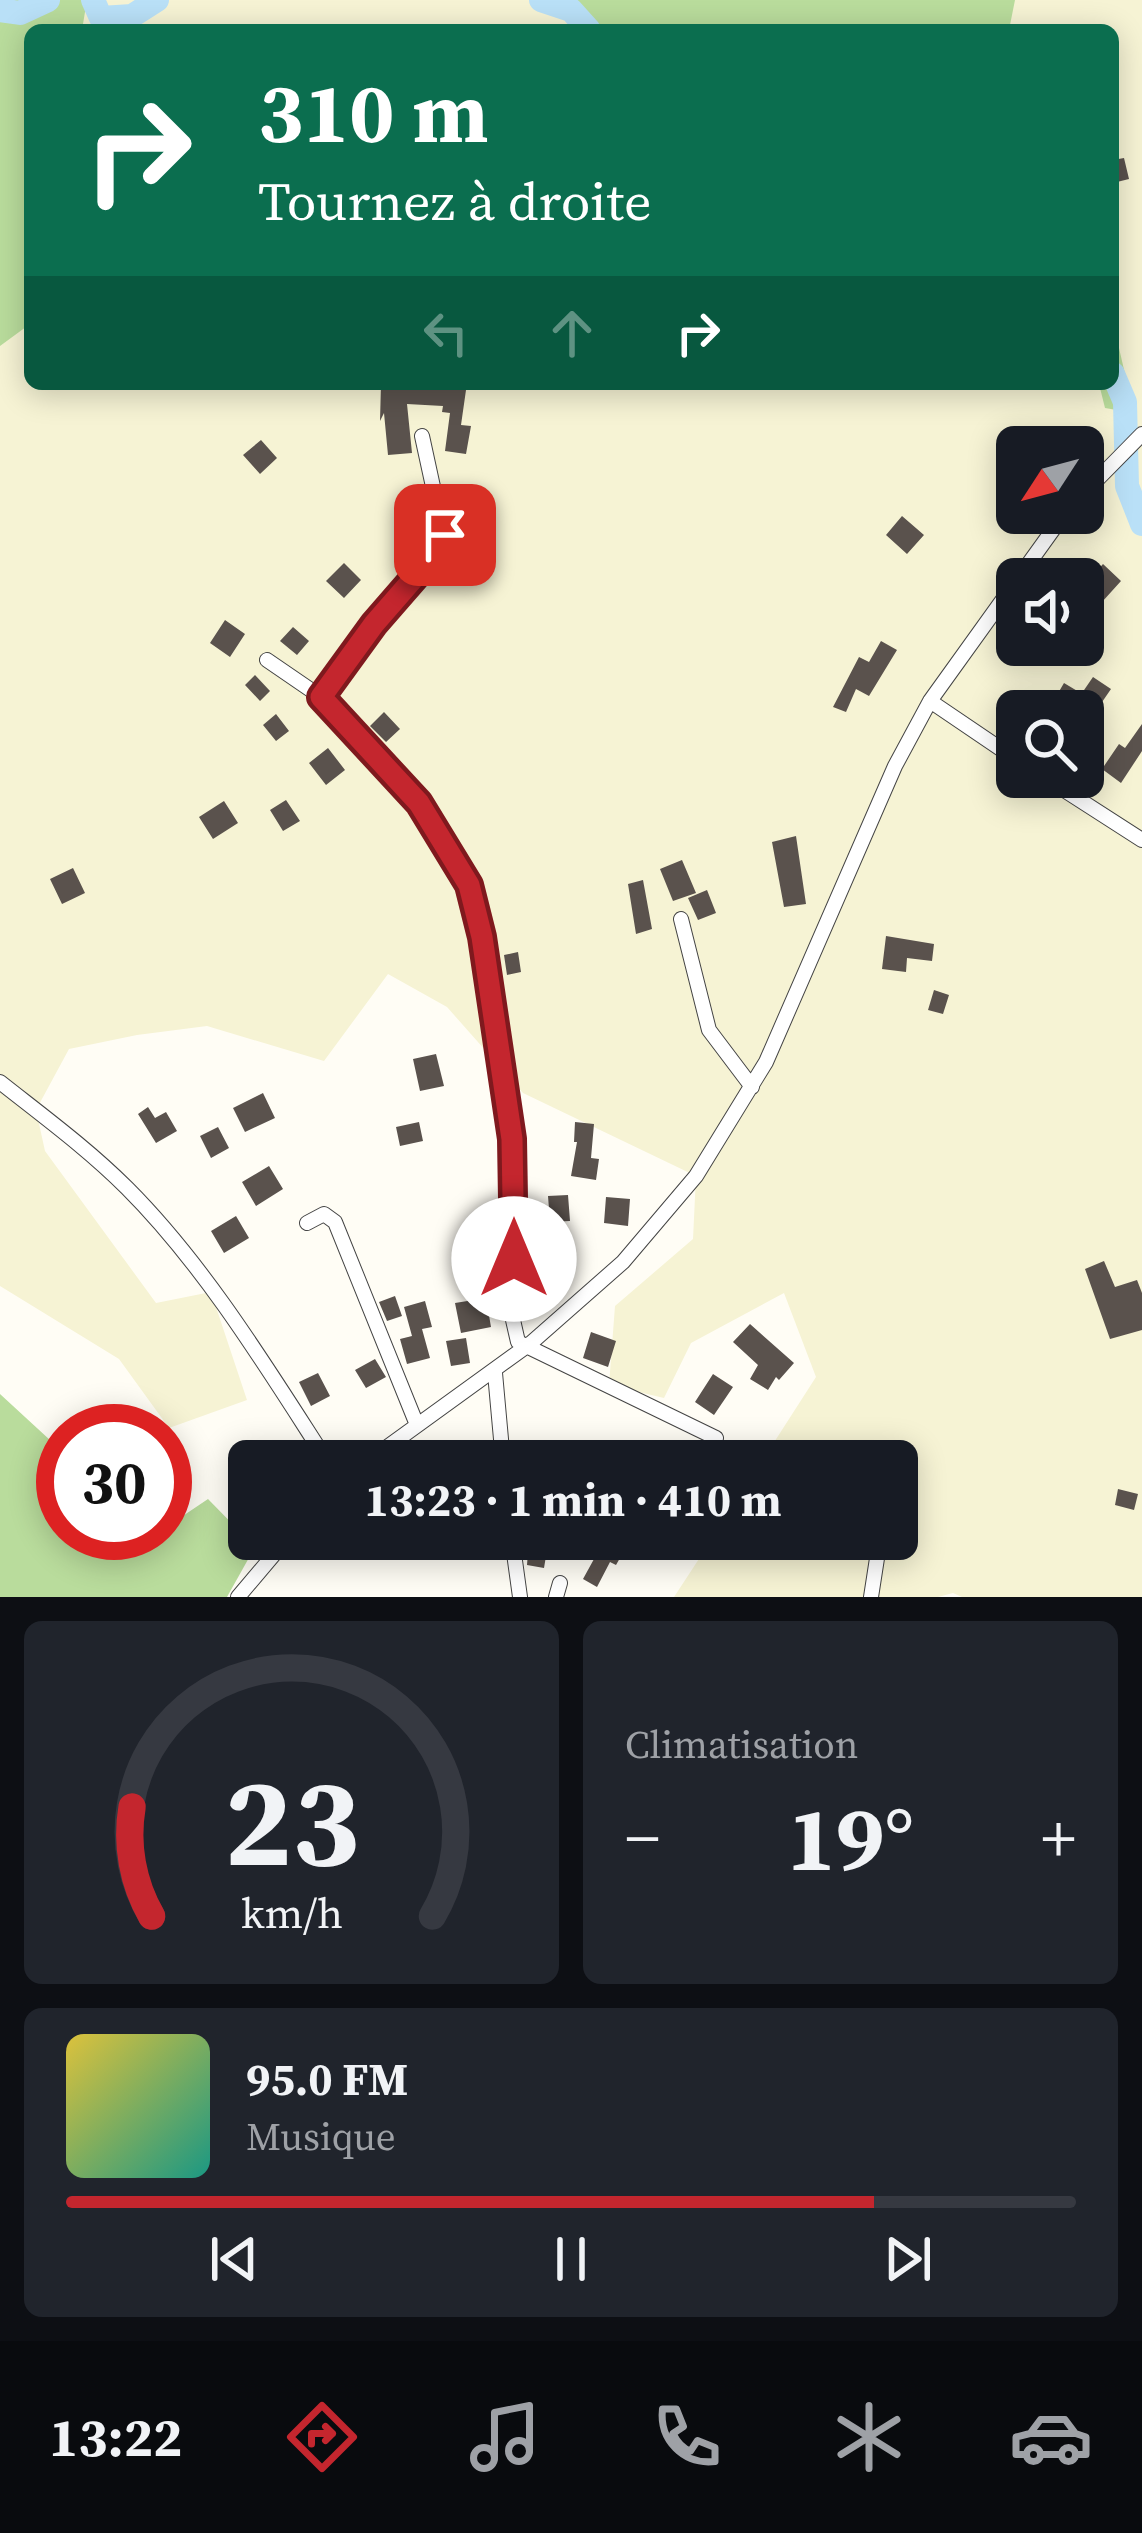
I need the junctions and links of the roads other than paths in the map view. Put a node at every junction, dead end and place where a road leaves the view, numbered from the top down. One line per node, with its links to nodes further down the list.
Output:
1 (422, 436): 6 (street)
2 (1137, 440): 3 (street)
3 (1104, 473)
4 (1050, 534): 7 (street)
5 (266, 660): 6 (street)
6 (321, 697): 15 (street)
7 (930, 701): 8 (street); 13 (street)
8 (996, 746)
9 (1077, 798): 10 (street)
10 (1142, 840)
11 (681, 919): 13 (street)
12 (0, 1082): 19 (street)
13 (752, 1087): 15 (street)
14 (307, 1223): 17 (street)
15 (526, 1348): 16 (street); 18 (street)
16 (495, 1373): 17 (street); 21 (street)
17 (417, 1425): 20 (street)
18 (716, 1438)
19 (313, 1440)
20 (397, 1440)
21 (501, 1440)
22 (269, 1560): 25 (street)
23 (515, 1560): 26 (street)
24 (877, 1560): 27 (street)
25 (238, 1597)
26 (520, 1597)
27 (871, 1597)

